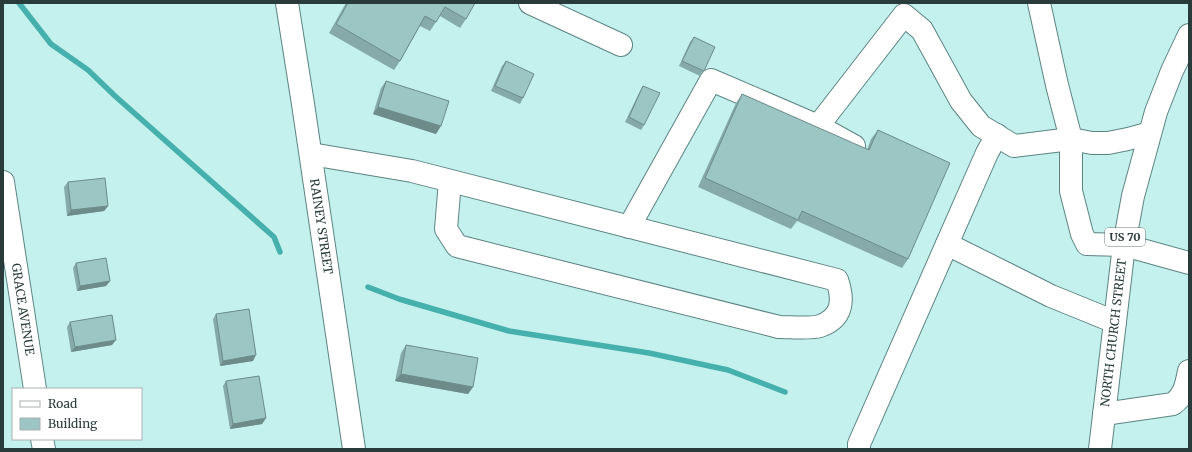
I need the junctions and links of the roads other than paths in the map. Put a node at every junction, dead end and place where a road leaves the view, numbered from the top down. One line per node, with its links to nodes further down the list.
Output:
1 (287, 3): 12 (street, RAINEY STREET)
2 (530, 3): 6 (street)
3 (1039, 3): 10 (street)
4 (900, 9): 7 (street); 9 (street)
5 (1189, 35): 8 (street, NORTH CHURCH STREET / US 70)
6 (621, 45)
7 (818, 126): 11 (street); 15 (street)
8 (1150, 133): 10 (street); 18 (street, NORTH CHURCH STREET / US 70)
9 (997, 136): 10 (street); 17 (street)
10 (1071, 139): 18 (street)
11 (854, 146)
12 (311, 154): 13 (street); 24 (street, RAINEY STREET)
13 (450, 181): 15 (street); 15 (street)
14 (3, 182): 16 (street, GRACE AVENUE)
15 (629, 227)
16 (6, 228): 22 (street, GRACE AVENUE)
17 (947, 244): 20 (street); 25 (street)
18 (1124, 245): 19 (street); 20 (street, NORTH CHURCH STREET / US 70)
19 (1189, 263)
20 (1115, 322): 23 (street, NORTH CHURCH STREET / US 70)
21 (1189, 371): 23 (street)
22 (35, 388)
23 (1104, 414): 26 (street, NORTH CHURCH STREET / US 70)
24 (354, 449)
25 (859, 449)
26 (1100, 449)

